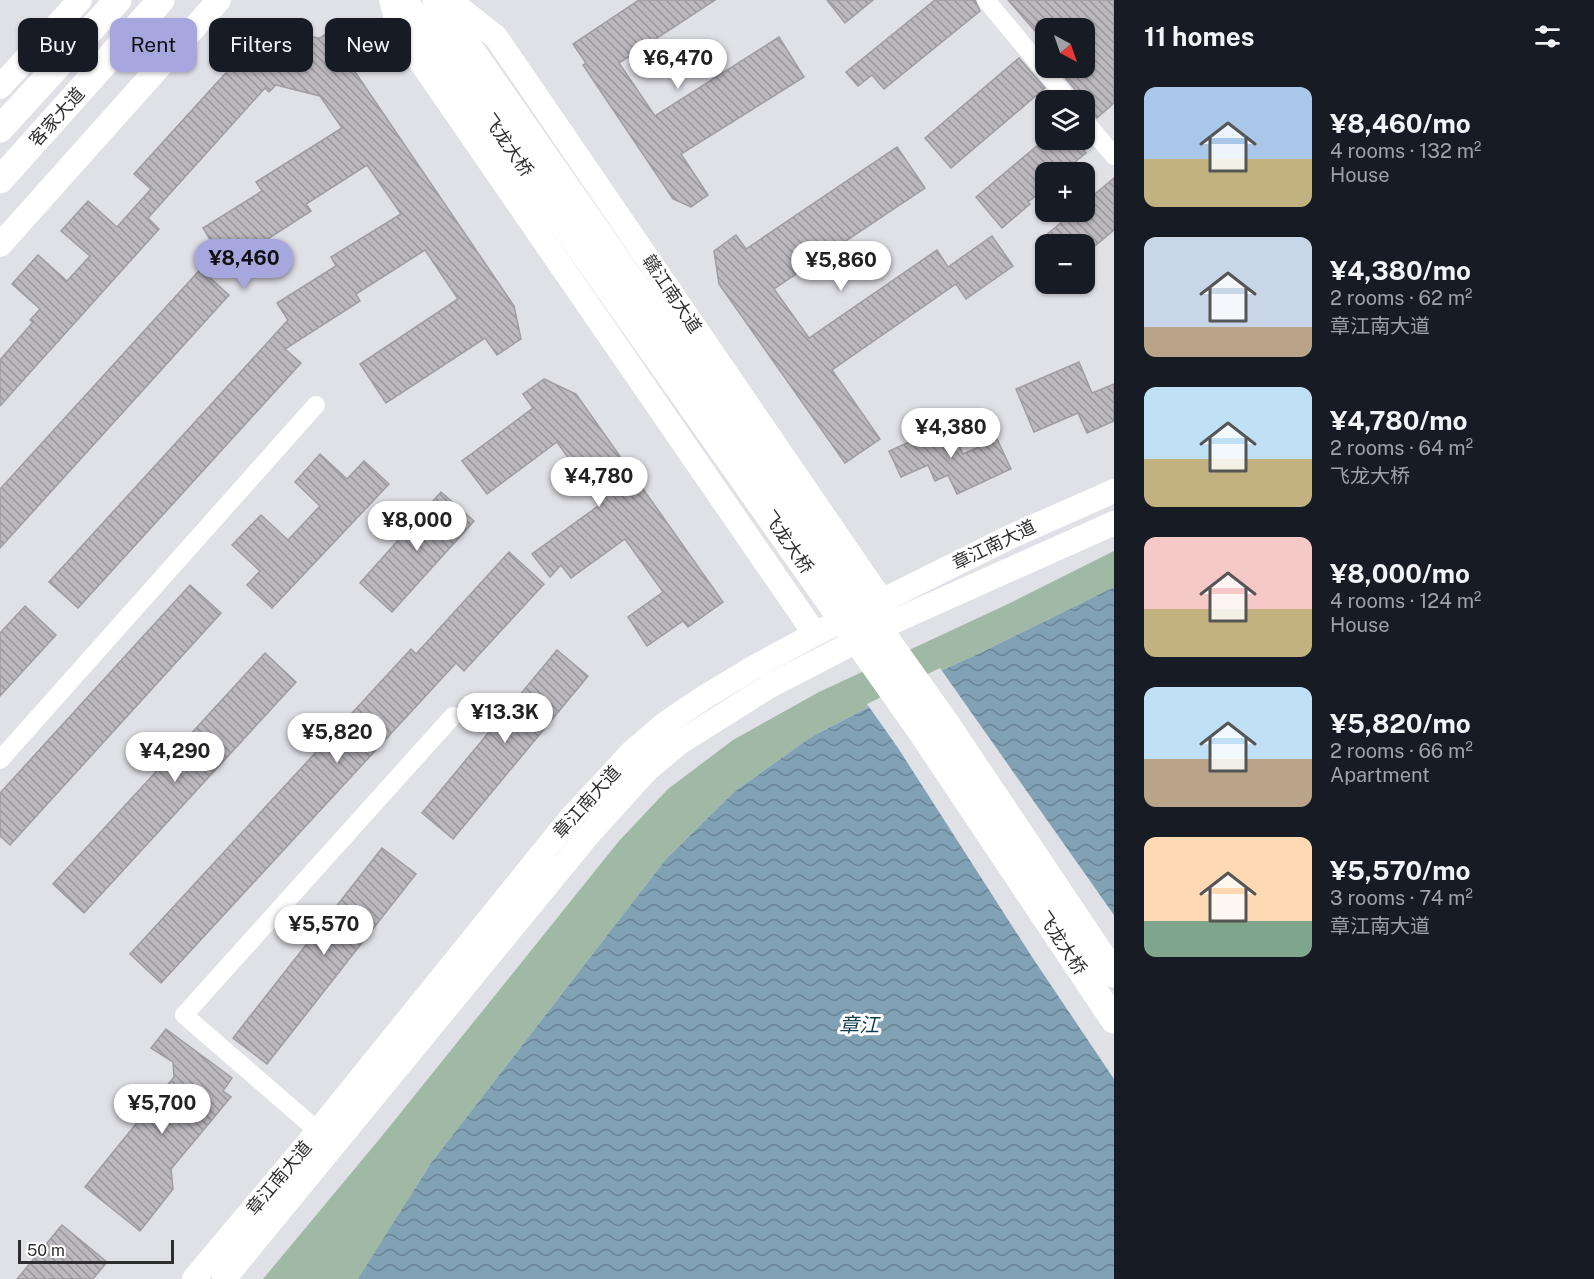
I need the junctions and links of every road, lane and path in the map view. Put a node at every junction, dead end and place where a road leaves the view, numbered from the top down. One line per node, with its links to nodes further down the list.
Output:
1 (80, 0): 11 (main road)
2 (117, 0): 13 (main road, 客家大道)
3 (219, 0): 17 (main road)
4 (391, 0): 22 (main road)
5 (403, 0): 10 (main road)
6 (436, 0): 10 (main road)
7 (449, 0): 21 (main road, 赣江南大道)
8 (986, 0): 12 (street)
9 (158, 5): 16 (main road, 客家大道)
10 (464, 62): 25 (main road, 飞龙大桥); 26 (main road, 飞龙大桥)
11 (0, 87)
12 (1061, 90)
13 (0, 129)
14 (1095, 133): 15 (street)
15 (1114, 156)
16 (0, 180)
17 (0, 245)
18 (316, 405): 24 (street)
19 (1114, 491): 21 (main road, 章江南大道)
20 (1114, 524): 29 (main road, 章江南大道)
21 (882, 601): 22 (main road, 章江南大道)
22 (815, 634): 27 (main road, 章江南大道)
23 (453, 716): 27 (street)
24 (0, 760)
25 (1114, 974)
26 (1114, 1020)
27 (318, 1131): 28 (main road, 章江南大道)
28 (194, 1279)
29 (224, 1279)

